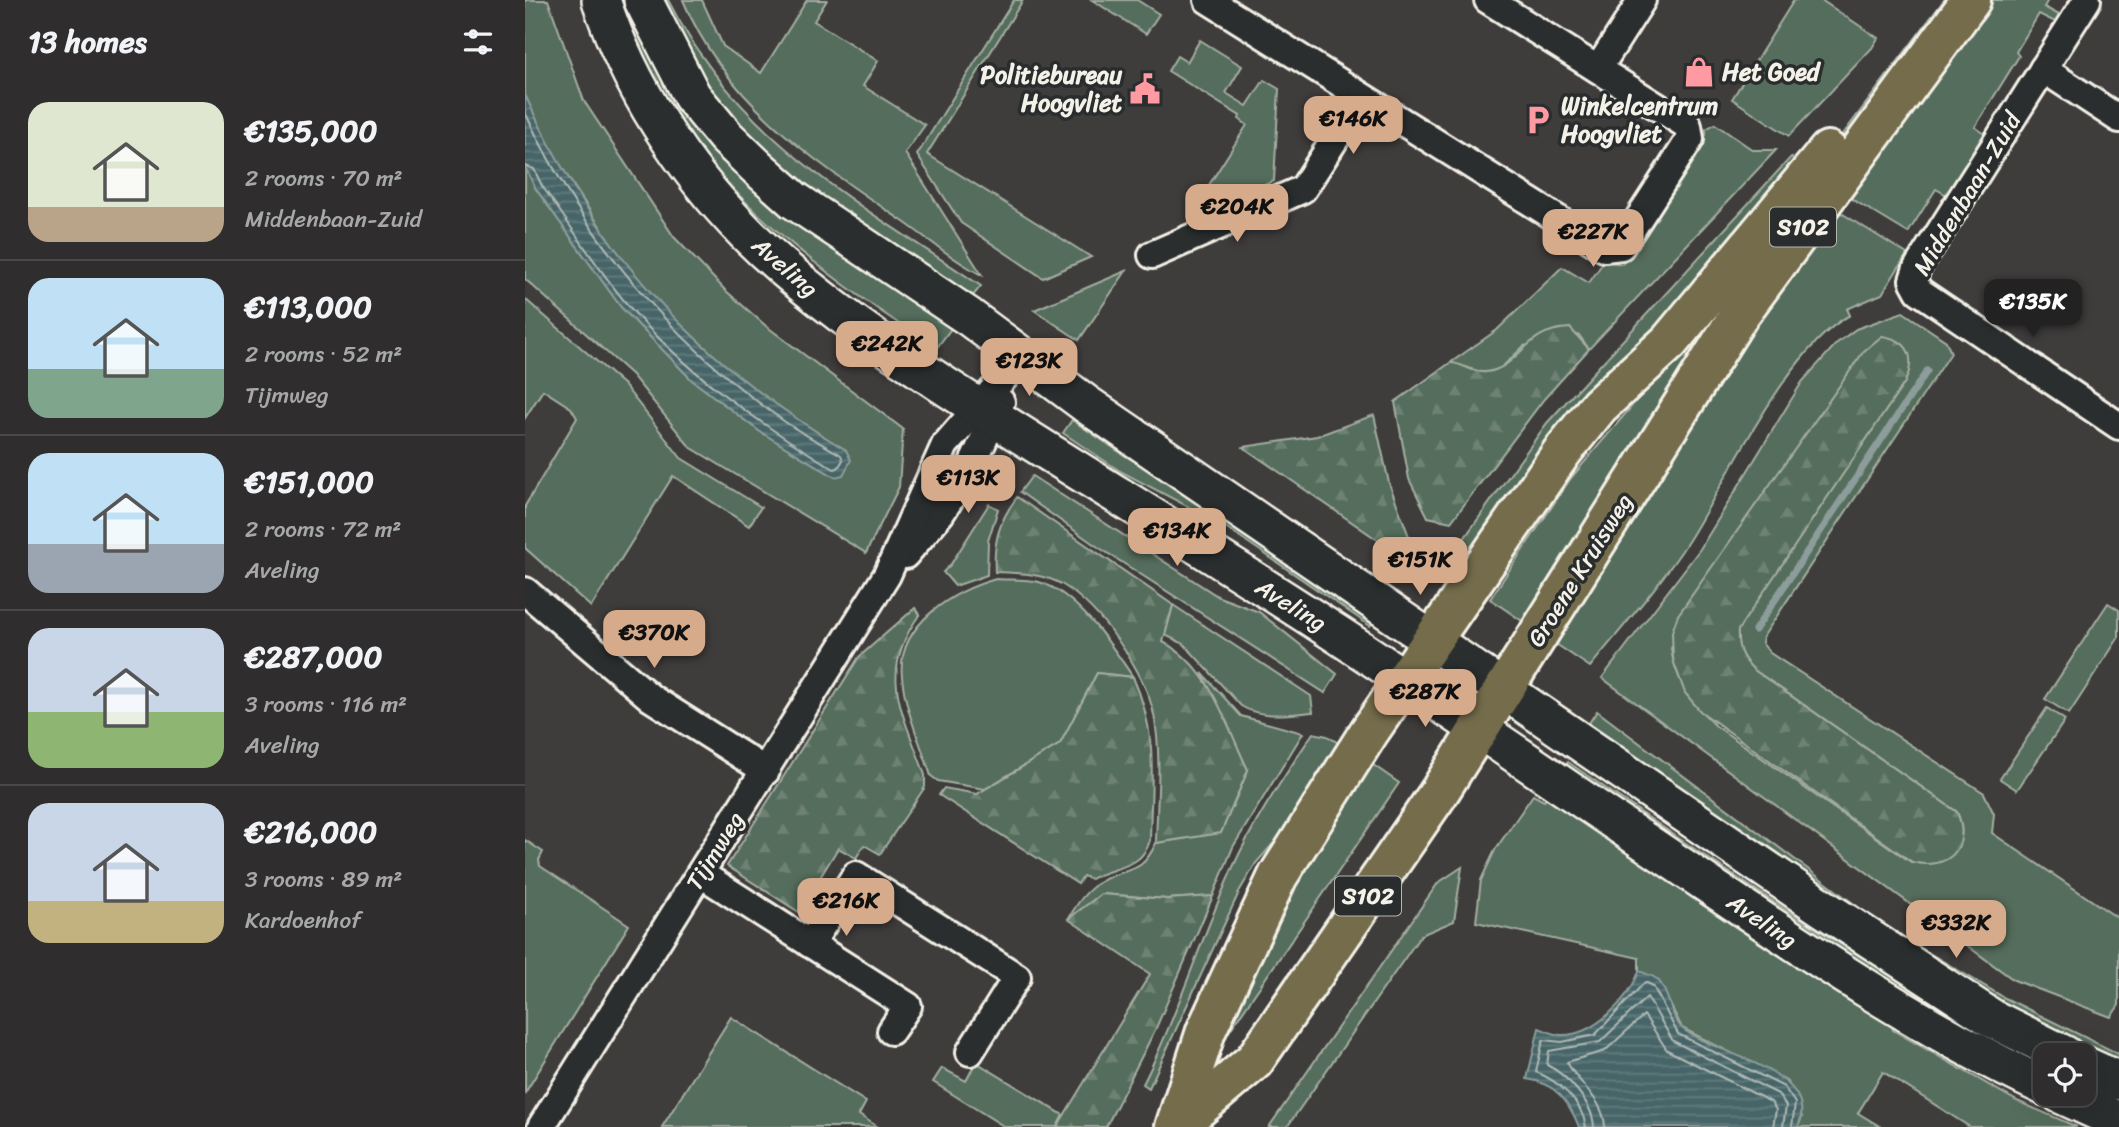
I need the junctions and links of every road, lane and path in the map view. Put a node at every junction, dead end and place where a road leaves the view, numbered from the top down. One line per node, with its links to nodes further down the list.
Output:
1 (601, 0): 15 (main road, Aveling)
2 (643, 0): 14 (main road, Aveling)
3 (1208, 0): 11 (street)
4 (1488, 0): 9 (street)
5 (1642, 0): 9 (street)
6 (1940, 0): 18 (main road, Groene Kruisweg / S102)
7 (1971, 0): 20 (main road, Groene Kruisweg / S102)
8 (2087, 0): 10 (street, Middenbaan-Zuid)
9 (1598, 69): 11 (street)
10 (2043, 69): 12 (street); 16 (street, Middenbaan-Zuid)
11 (1362, 97): 13 (street)
12 (2119, 119)
13 (1152, 255)
14 (1022, 357): 15 (street, Tijmweg); 18 (main road, Aveling)
15 (985, 413): 19 (main road, Aveling); 22 (street, Tijmweg)
16 (2119, 426)
17 (525, 591): 22 (street)
18 (1432, 640): 19 (main road, Groene Kruisweg / S102); 20 (main road, Aveling)
19 (1405, 680): 21 (main road, Aveling); 34 (main road, Groene Kruisweg / S102)
20 (1503, 691): 21 (main road, Groene Kruisweg / S102); 26 (main road, Aveling)
21 (1478, 730): 29 (main road, Aveling); 34 (main road, Groene Kruisweg / S102)
22 (766, 771): 23 (street, Tijmweg)
23 (701, 874): 24 (street); 33 (street, Tijmweg)
24 (810, 944): 25 (street); 27 (street)
25 (891, 1031)
26 (2042, 1043)
27 (970, 1052)
28 (2096, 1070): 30 (main road)
29 (2033, 1081)
30 (2119, 1081)
31 (2086, 1106): 32 (main road)
32 (2119, 1121)
33 (541, 1127)
34 (1175, 1127)

